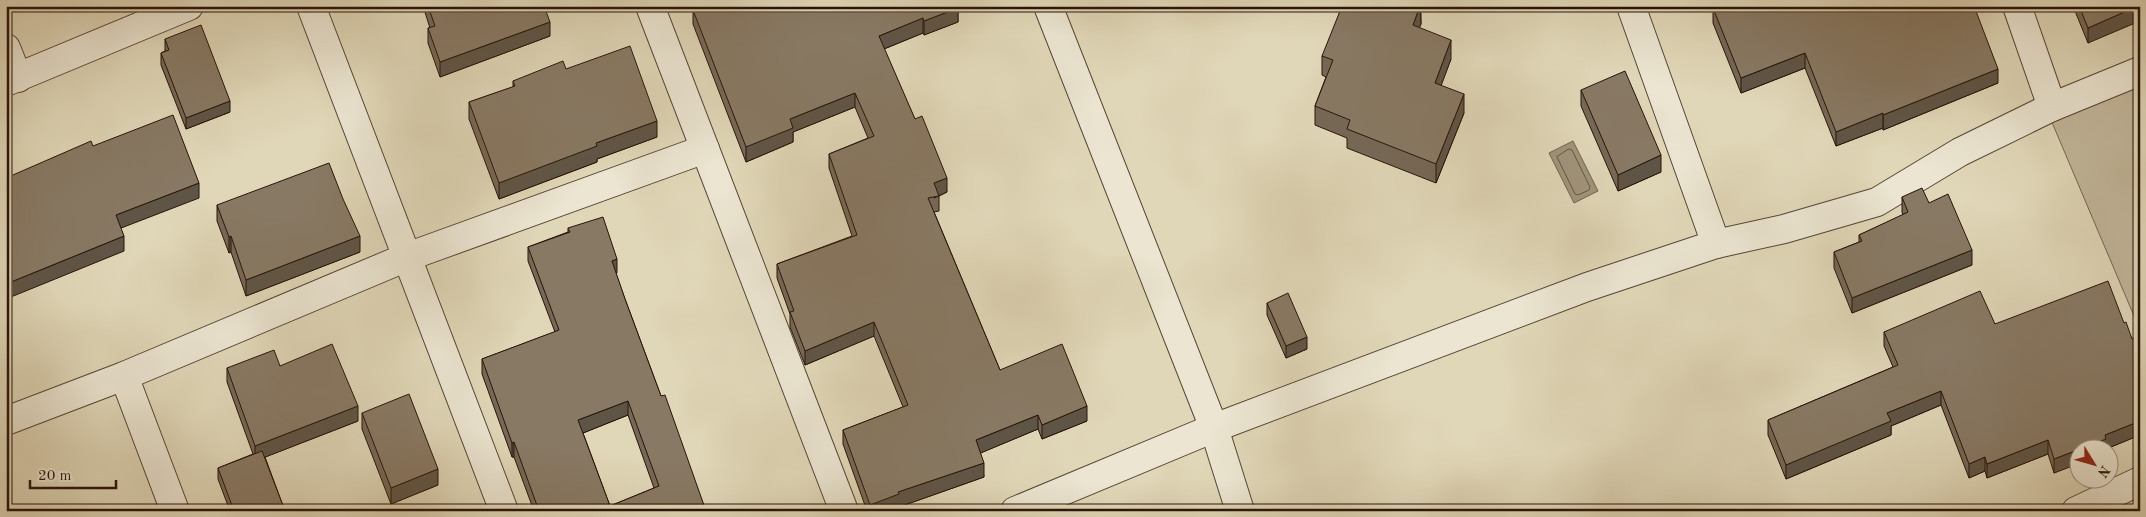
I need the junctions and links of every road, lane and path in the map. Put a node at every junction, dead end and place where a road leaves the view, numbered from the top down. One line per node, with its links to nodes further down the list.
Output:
1 (189, 6): 9 (street)
2 (311, 6): 13 (street)
3 (650, 6): 11 (street)
4 (1048, 6): 16 (street)
5 (1631, 6): 12 (street)
6 (2017, 6): 10 (street)
7 (6, 48): 9 (street)
8 (2140, 71): 10 (street)
9 (12, 80)
10 (2052, 107): 12 (street)
11 (705, 149): 13 (street); 20 (street)
12 (1716, 244): 16 (street)
13 (407, 257): 14 (street); 19 (street)
14 (124, 376): 15 (street); 18 (street)
15 (6, 421)
16 (1214, 428): 21 (street); 22 (street)
17 (2140, 481): 23 (street)
18 (175, 511)
19 (504, 511)
20 (844, 511)
21 (1015, 511)
22 (1240, 511)
23 (2076, 511)

